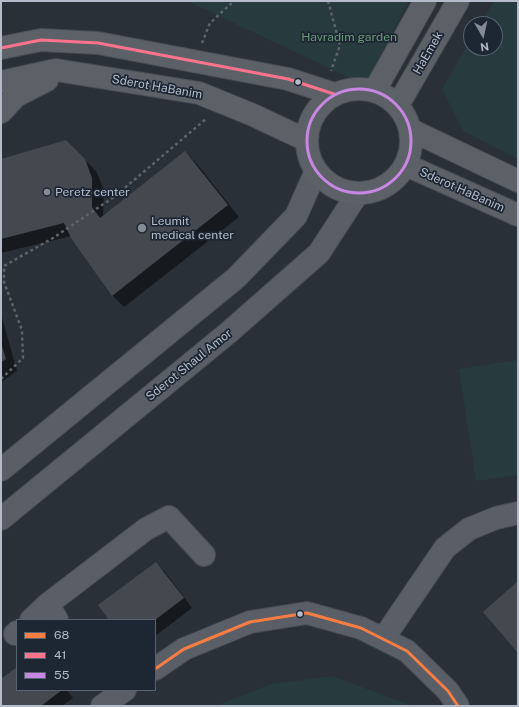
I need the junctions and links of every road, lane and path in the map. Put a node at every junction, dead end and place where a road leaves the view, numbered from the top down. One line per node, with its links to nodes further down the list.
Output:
1 (234, 1): 6 (path)
2 (328, 1): 10 (path)
3 (425, 1): 9 (main road)
4 (458, 1): 12 (main road, HaEmek)
5 (1, 48): 6 (main road)
6 (194, 61): 10 (main road)
7 (66, 72): 8 (main road, Sderot HaBanim); 11 (main road, Sderot HaBanim); 13 (main road)
8 (1, 82)
9 (375, 90): 10 (main road); 12 (main road)
10 (330, 92): 17 (main road)
11 (225, 103): 17 (main road, Sderot HaBanim); 23 (path)
12 (398, 105): 16 (main road)
13 (1, 112)
14 (1, 124): 15 (main road)
15 (1, 128)
16 (411, 130): 18 (main road); 20 (main road)
17 (306, 140): 19 (main road)
18 (406, 165): 21 (main road); 22 (main road, Sderot HaBanim)
19 (316, 171): 21 (main road); 24 (street)
20 (518, 181)
21 (358, 193): 26 (street, Sderot Shaul Amor)
22 (518, 215)
23 (1, 379)
24 (2, 469)
25 (518, 513): 30 (street)
26 (1, 519)
27 (204, 555): 28 (street)
28 (52, 612): 29 (street)
29 (39, 619)
30 (383, 639): 31 (street); 34 (street)
31 (156, 668)
32 (123, 691): 33 (street)
33 (102, 700)
34 (458, 706)

